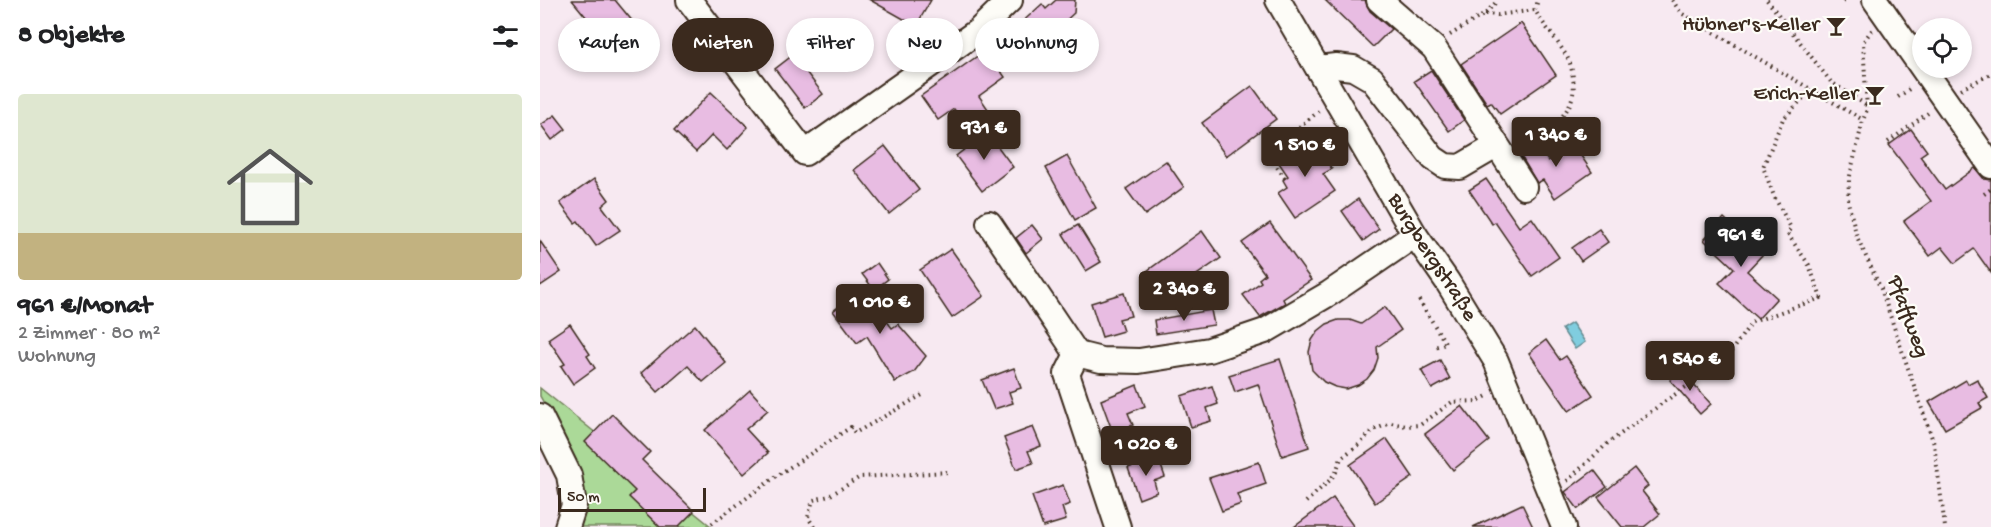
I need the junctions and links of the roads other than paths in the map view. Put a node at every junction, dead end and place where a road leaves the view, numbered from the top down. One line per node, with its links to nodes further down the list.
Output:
1 (689, 0): 2 (street)
2 (1010, 0)
3 (1278, 0): 6 (street, Burgbergstraße)
4 (1379, 0): 7 (street)
5 (1875, 0): 8 (street)
6 (1318, 68): 7 (street); 11 (street, Burgbergstraße)
7 (1500, 153): 9 (street)
8 (1991, 166)
9 (1524, 187)
10 (989, 223): 12 (street)
11 (1414, 235): 12 (street); 16 (street, Burgbergstraße)
12 (1077, 354): 15 (street)
13 (540, 416): 14 (street)
14 (567, 527)
15 (1118, 527)
16 (1564, 527)

